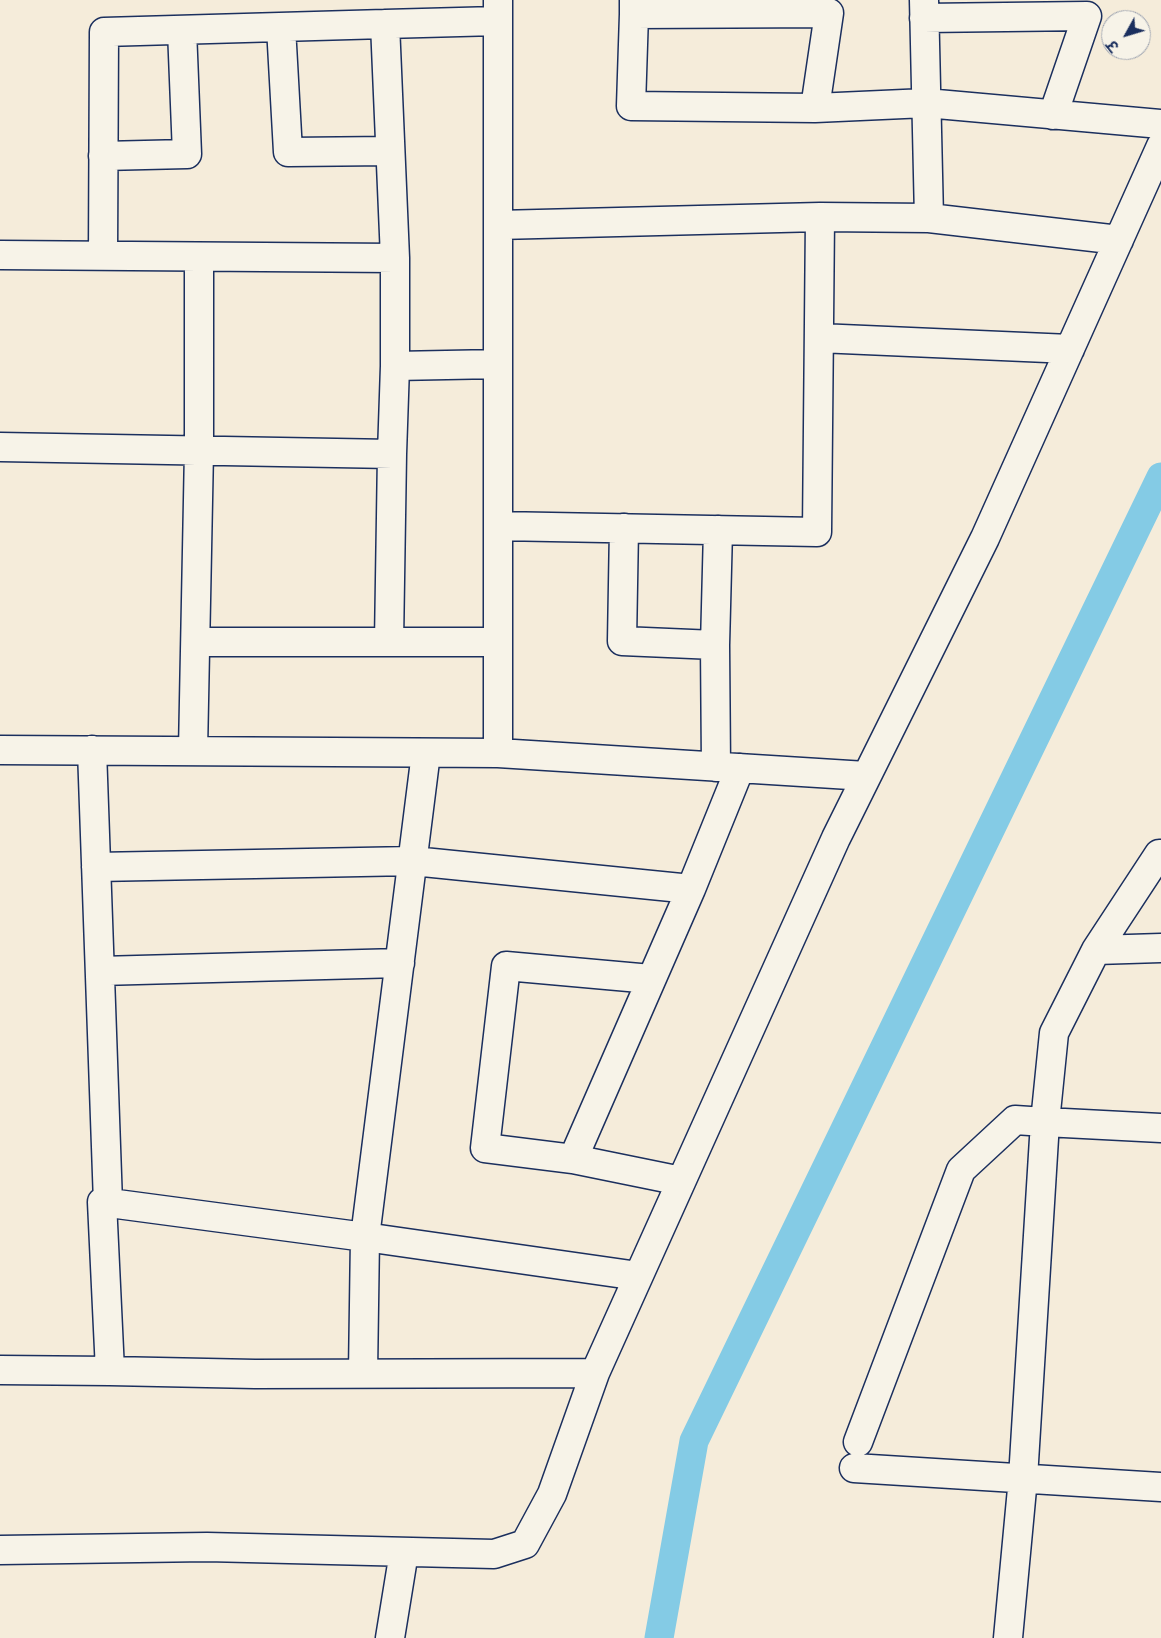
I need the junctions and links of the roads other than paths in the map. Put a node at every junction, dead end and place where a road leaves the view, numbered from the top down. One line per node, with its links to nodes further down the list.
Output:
1 (634, 7): 8 (street); 8 (street)
2 (924, 9): 7 (street); 9 (street)
3 (497, 11): 4 (street); 16 (street)
4 (385, 24): 5 (street); 12 (street)
5 (281, 27): 6 (street); 12 (street)
6 (182, 30): 13 (street); 13 (street)
7 (926, 103): 8 (street); 9 (street); 15 (street)
8 (815, 108)
9 (1053, 115): 10 (street)
10 (1161, 124)
11 (1161, 146): 17 (street)
12 (390, 151): 21 (street)
13 (103, 156): 19 (street)
14 (820, 217): 15 (street); 16 (street); 22 (street)
15 (929, 218): 17 (street)
16 (498, 225): 24 (street)
17 (1119, 240): 23 (street)
18 (0, 255): 19 (street)
19 (103, 256): 20 (street)
20 (199, 256): 21 (street); 27 (street)
21 (395, 258): 25 (street)
22 (819, 338): 23 (street); 31 (street)
23 (1070, 348): 42 (street)
24 (498, 364): 25 (street); 29 (street)
25 (395, 366): 28 (street)
26 (0, 447): 27 (street)
27 (199, 450): 28 (street); 32 (street)
28 (392, 454): 33 (street)
29 (498, 526): 30 (street); 34 (street)
30 (624, 528): 31 (street); 35 (street)
31 (718, 530): 35 (street)
32 (196, 642): 33 (street); 38 (street)
33 (389, 642): 34 (street)
34 (498, 642): 40 (street)
35 (715, 645): 41 (street)
36 (0, 750): 37 (street)
37 (92, 750): 38 (street); 45 (street)
38 (193, 751): 39 (street)
39 (426, 753): 40 (street); 44 (street)
40 (498, 753): 41 (street)
41 (728, 768): 42 (street); 46 (street)
42 (866, 776): 55 (street)
43 (1161, 855): 48 (street)
44 (413, 861): 45 (street); 46 (street); 49 (street)
45 (96, 867): 50 (street)
46 (691, 889): 51 (street)
47 (1161, 948): 48 (street)
48 (1096, 950): 52 (street)
49 (400, 964): 50 (street); 57 (street)
50 (100, 971): 56 (street)
51 (651, 979): 54 (street); 54 (street)
52 (1044, 1122): 53 (street); 63 (street); 63 (street)
53 (1161, 1128)
54 (573, 1160): 55 (street)
55 (681, 1181): 58 (street)
56 (108, 1203): 57 (street); 60 (street)
57 (365, 1237): 58 (street); 61 (street)
58 (638, 1276): 62 (street)
59 (0, 1370): 60 (street)
60 (110, 1371): 61 (street)
61 (363, 1373): 62 (street)
62 (595, 1373): 66 (street)
63 (1023, 1478): 64 (street); 68 (street)
64 (1161, 1487)
65 (0, 1550): 66 (street)
66 (404, 1552): 67 (street)
67 (390, 1638)
68 (1008, 1638)

